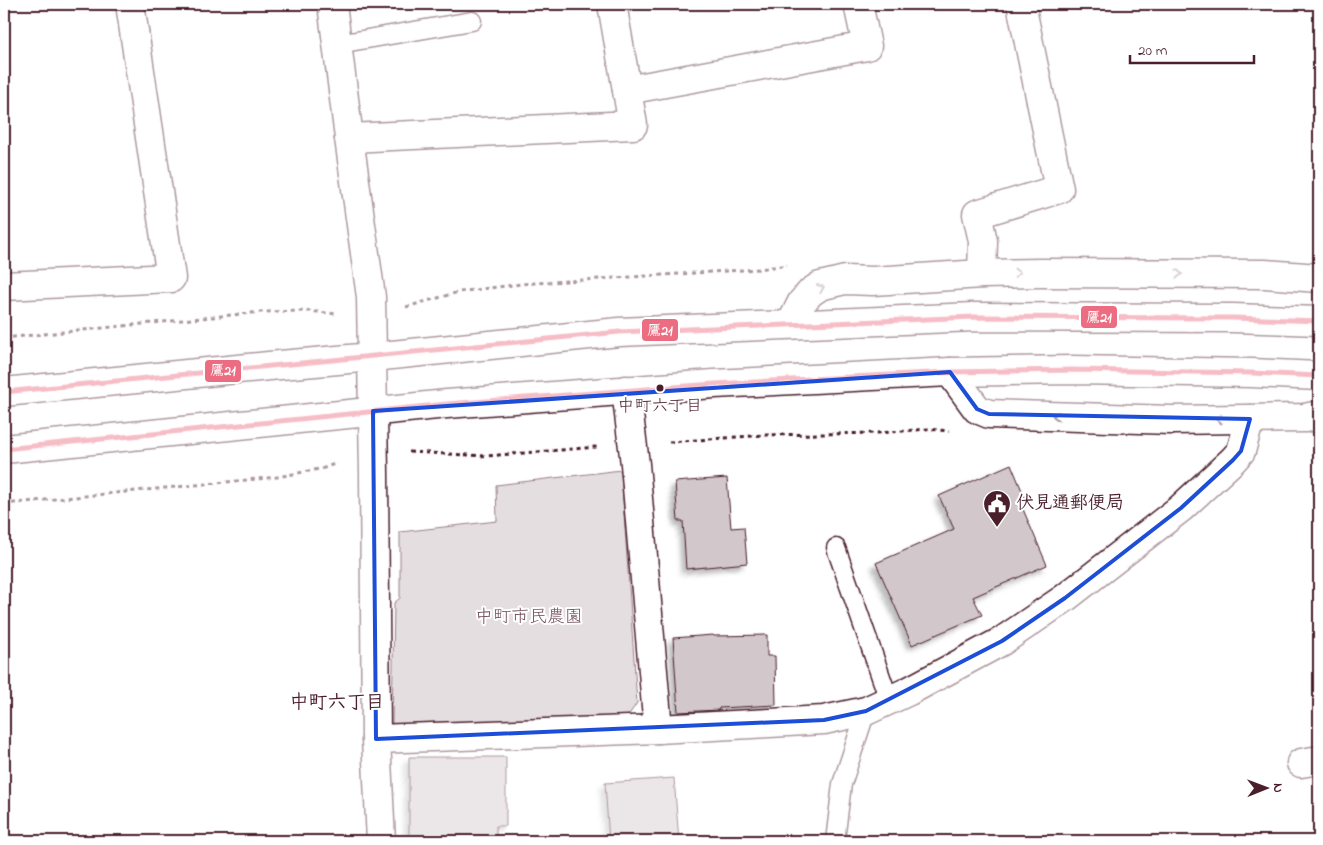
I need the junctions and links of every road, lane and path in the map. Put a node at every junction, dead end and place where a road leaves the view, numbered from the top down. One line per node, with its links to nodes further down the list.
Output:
1 (130, 4): 13 (street)
2 (332, 4): 7 (street)
3 (612, 4): 8 (street)
4 (858, 4): 8 (street)
5 (1021, 4): 11 (street)
6 (472, 21): 7 (lane)
7 (338, 44): 9 (street)
8 (627, 90): 9 (street)
9 (349, 138): 14 (street)
10 (791, 265): 14 (path)
11 (982, 274): 12 (street, one-way to 12); 16 (street, one-way to 11)
12 (1319, 278)
13 (4, 286)
14 (371, 317): 17 (path); 18 (street)
15 (1319, 321): 16 (street)
16 (791, 324): 18 (street)
17 (4, 338)
18 (372, 357): 22 (street); 23 (street)
19 (950, 372): 20 (street); 21 (street); 25 (street, one-way to 19)
20 (1319, 376)
21 (626, 390): 23 (street); 29 (street)
22 (4, 392)
23 (373, 411): 26 (street); 30 (street)
24 (1319, 415): 25 (street)
25 (1250, 419): 28 (street)
26 (4, 449)
27 (836, 548): 28 (lane)
28 (878, 706): 29 (street); 32 (lane)
29 (658, 729): 30 (street)
30 (376, 739): 31 (street)
31 (380, 841)
32 (835, 841)

